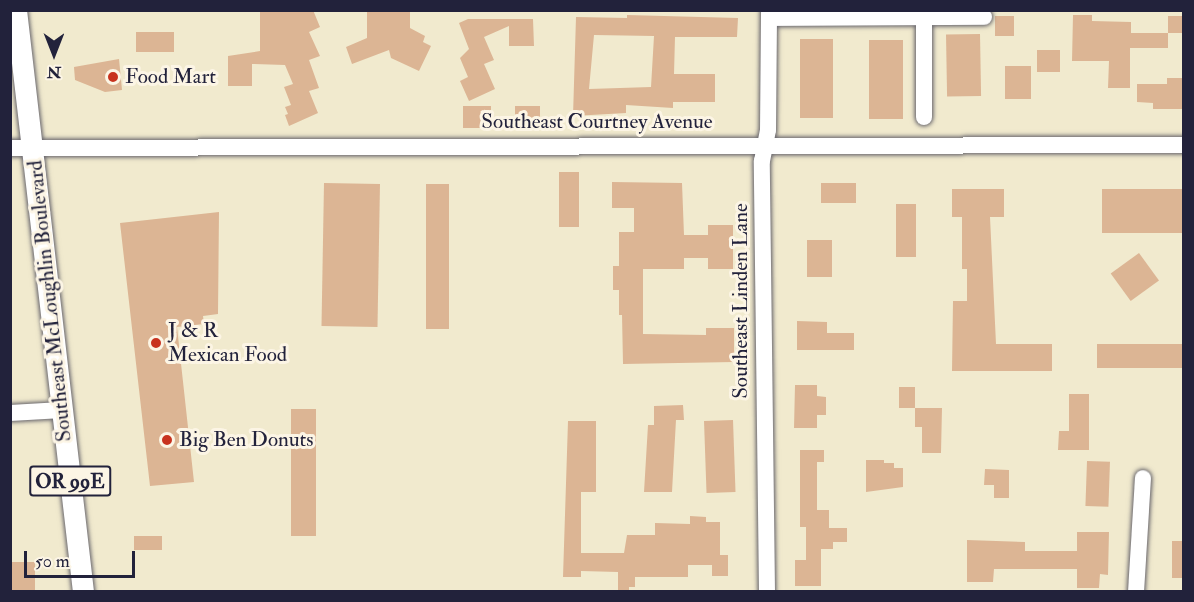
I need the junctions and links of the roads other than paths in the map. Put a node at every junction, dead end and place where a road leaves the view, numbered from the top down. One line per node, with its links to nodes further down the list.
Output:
1 (16, 10): 8 (main road, Southeast McLoughlin Boulevard / OR 99E)
2 (769, 14): 3 (street); 6 (street, Southeast Linden Lane)
3 (924, 17): 4 (street); 5 (street)
4 (984, 17)
5 (924, 117)
6 (765, 145): 7 (street, Southeast Courtney Avenue); 8 (street, Southeast Courtney Avenue); 14 (street, Southeast Linden Lane)
7 (1184, 145)
8 (32, 147): 9 (street, Southeast Courtney Avenue); 10 (main road, Southeast McLoughlin Boulevard / OR 99E)
9 (10, 148)
10 (62, 410): 11 (street); 13 (main road, Southeast McLoughlin Boulevard / OR 99E)
11 (10, 413)
12 (1143, 478): 15 (street)
13 (83, 591)
14 (767, 591)
15 (1136, 591)

